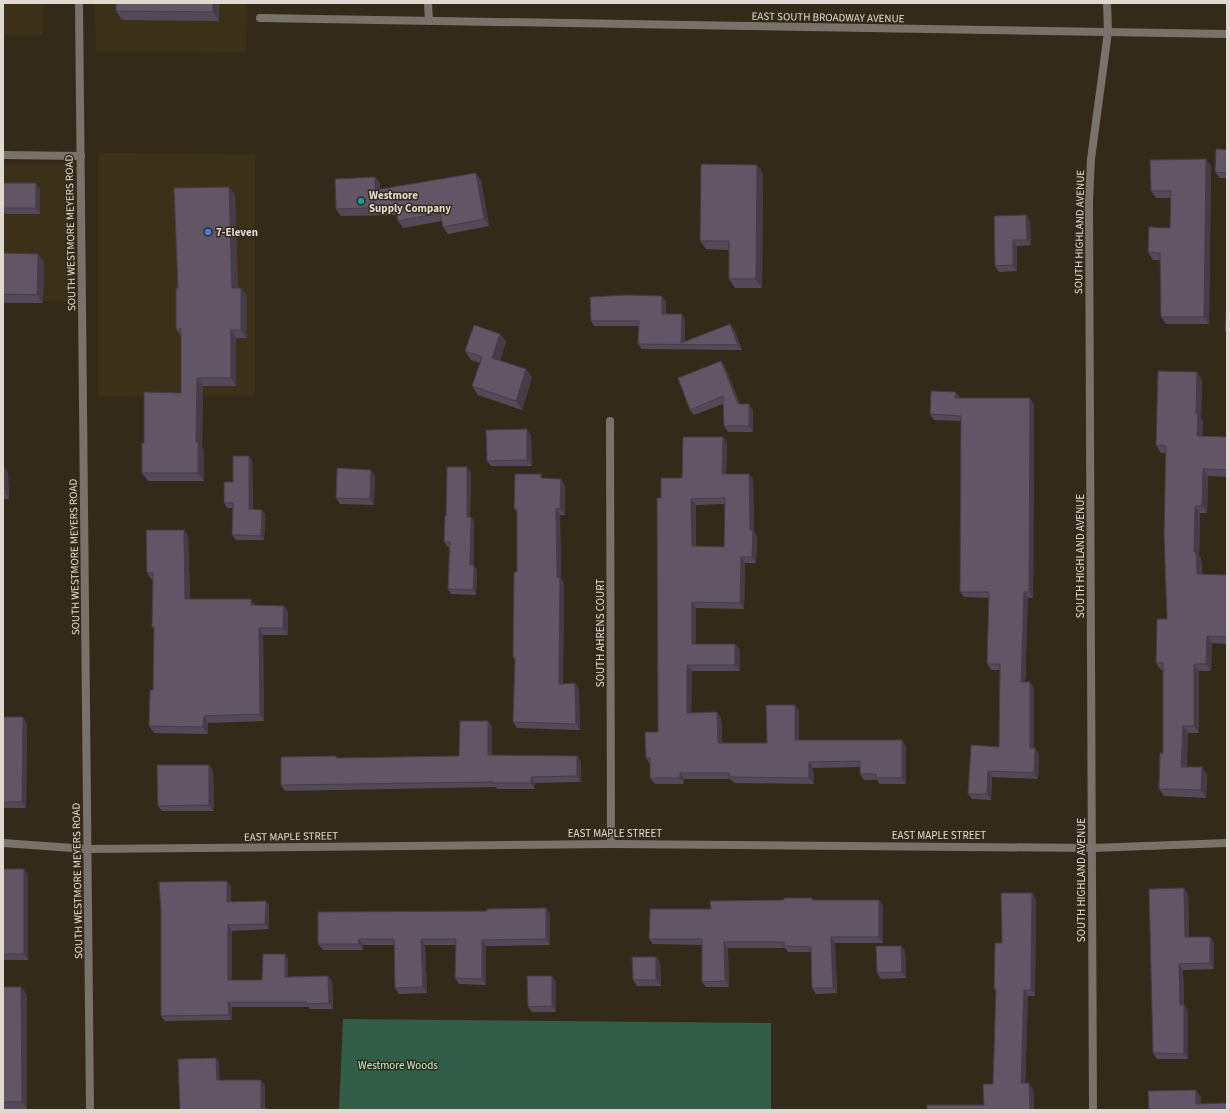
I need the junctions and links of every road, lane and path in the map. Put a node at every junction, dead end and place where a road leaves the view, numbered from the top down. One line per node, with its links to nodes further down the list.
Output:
1 (79, 3): 9 (street, SOUTH WESTMORE MEYERS ROAD)
2 (428, 3): 5 (street)
3 (1107, 3): 6 (street, SOUTH HIGHLAND AVENUE)
4 (260, 18): 5 (street, EAST SOUTH BROADWAY AVENUE)
5 (429, 21): 6 (street, EAST SOUTH BROADWAY AVENUE)
6 (1108, 32): 7 (street, EAST SOUTH BROADWAY AVENUE); 14 (street, SOUTH HIGHLAND AVENUE)
7 (1227, 34)
8 (3, 155): 9 (street)
9 (81, 156): 15 (street, SOUTH WESTMORE MEYERS ROAD)
10 (610, 421): 13 (street, SOUTH AHRENS COURT)
11 (3, 843): 15 (street, EAST MAPLE STREET)
12 (1227, 843): 14 (street, EAST MAPLE STREET)
13 (612, 844): 14 (street, EAST MAPLE STREET); 15 (street, EAST MAPLE STREET)
14 (1092, 848): 17 (street, SOUTH HIGHLAND AVENUE)
15 (87, 849): 16 (street, SOUTH WESTMORE MEYERS ROAD)
16 (90, 1110)
17 (1093, 1110)

